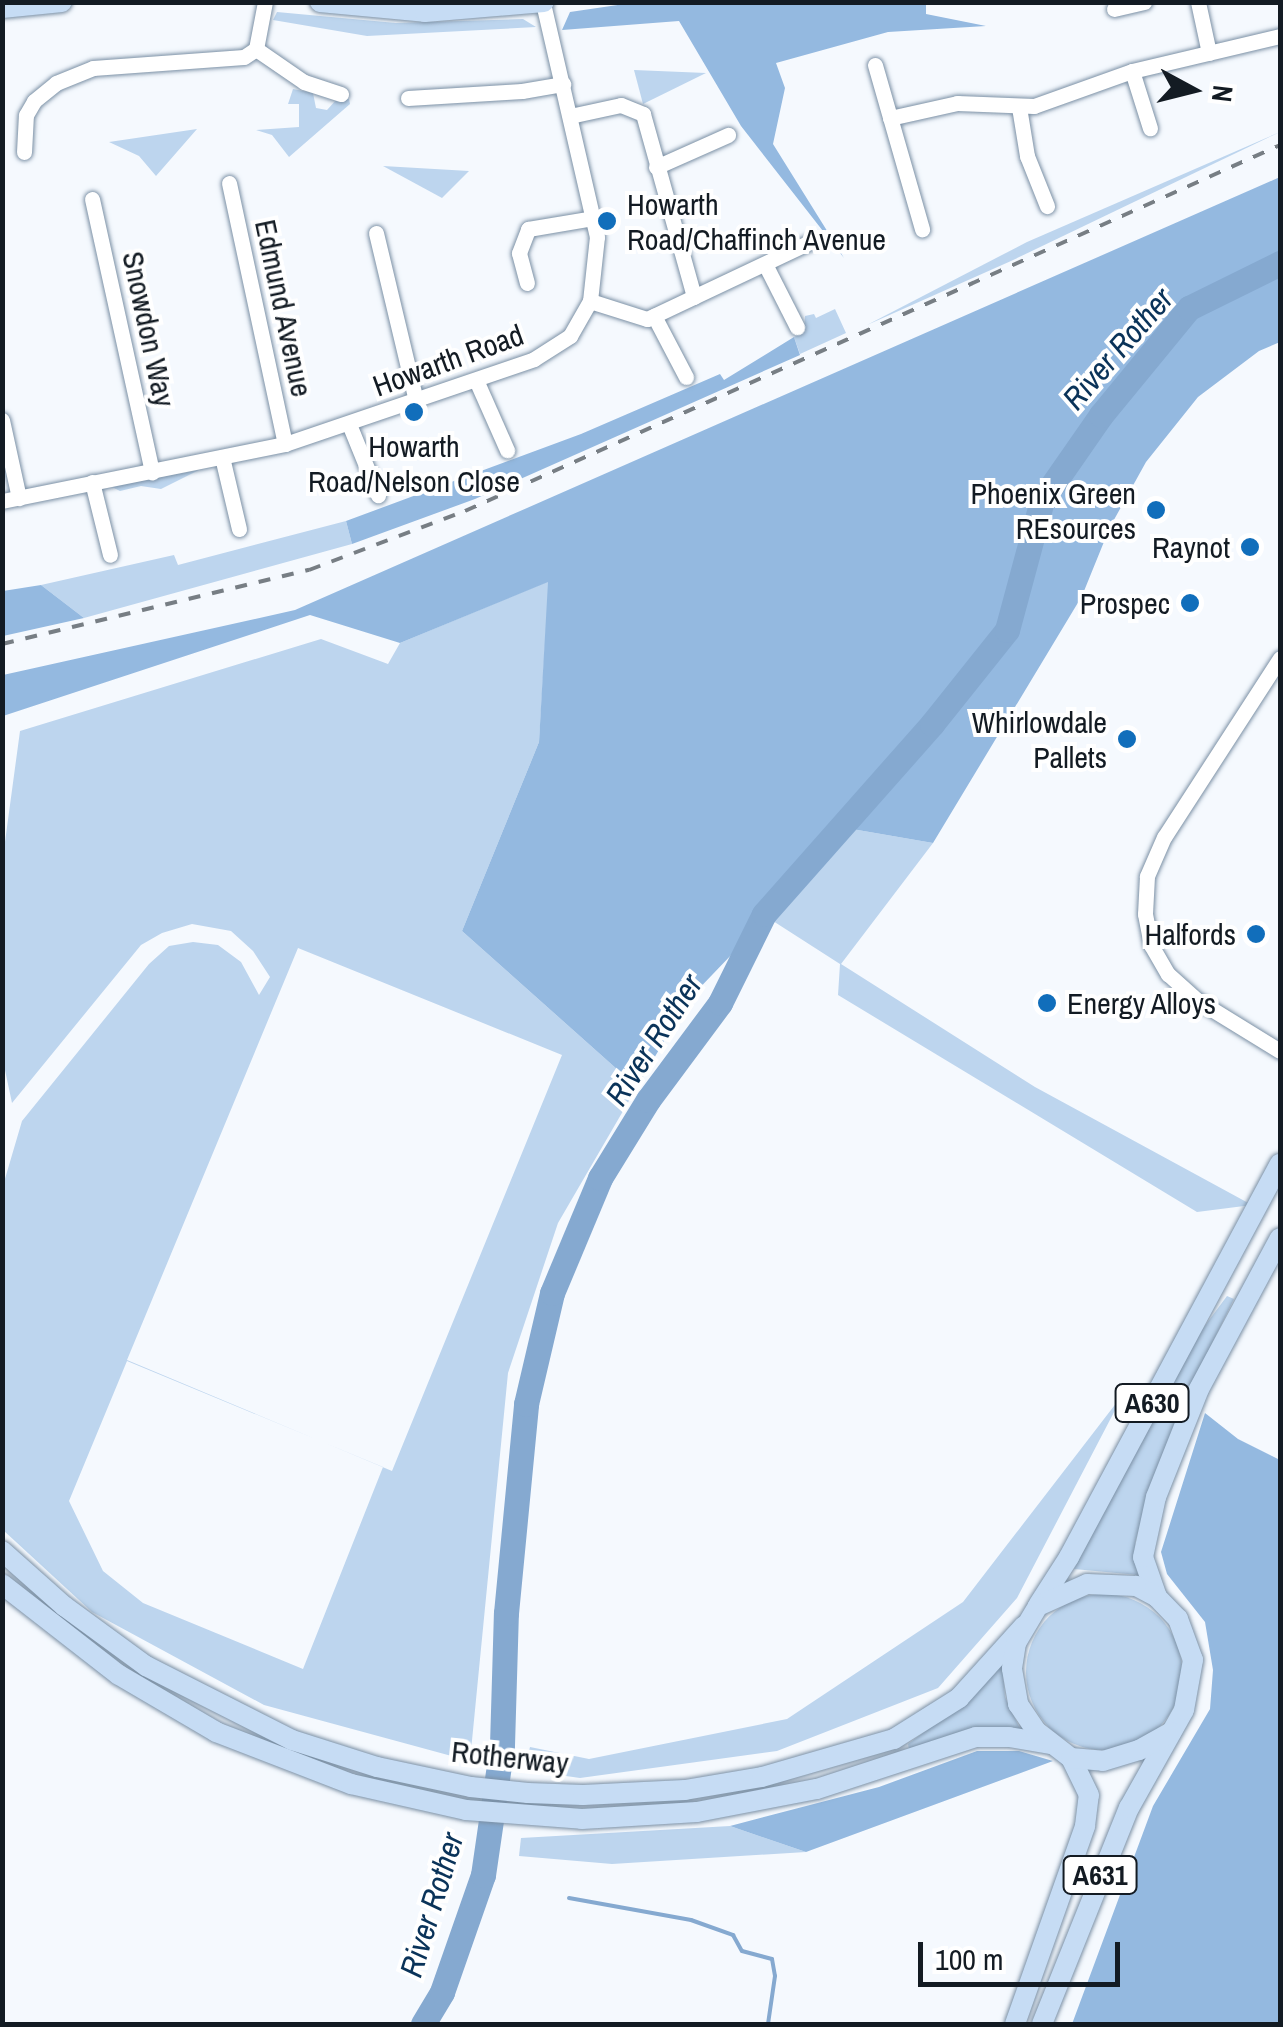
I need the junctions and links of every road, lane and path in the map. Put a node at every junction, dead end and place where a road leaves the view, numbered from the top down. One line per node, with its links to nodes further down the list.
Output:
1 (62, 2): 7 (main road)
2 (266, 2): 10 (street)
3 (320, 2): 4 (main road)
4 (544, 2): 14 (street, Howarth Road)
5 (1144, 2): 8 (street)
6 (1198, 2): 11 (street)
7 (2, 8)
8 (1114, 8)
9 (1280, 36): 11 (street)
10 (256, 49): 15 (street); 22 (street)
11 (1208, 53): 13 (street)
12 (874, 65): 19 (street)
13 (1132, 70): 17 (street); 20 (street)
14 (563, 84): 16 (street); 18 (street, Howarth Road)
15 (341, 94)
16 (408, 98)
17 (1019, 107): 19 (street); 26 (street)
18 (570, 116): 23 (street); 27 (street, Howarth Road)
19 (890, 118): 28 (street)
20 (1150, 128)
21 (728, 135): 23 (street)
22 (24, 152)
23 (656, 168): 33 (street)
24 (228, 183): 42 (street, Edmund Avenue)
25 (92, 198): 45 (street, Snowdon Way)
26 (1047, 206)
27 (594, 218): 32 (street); 34 (street, Howarth Road)
28 (922, 229)
29 (376, 233): 39 (street)
30 (812, 241): 31 (street)
31 (765, 264): 33 (street); 36 (street)
32 (527, 283)
33 (694, 297): 35 (street)
34 (590, 301): 35 (street); 38 (street, Howarth Road)
35 (654, 316): 37 (street)
36 (797, 327)
37 (686, 378)
38 (476, 380): 39 (street, Howarth Road); 43 (street)
39 (416, 401): 41 (street, Howarth Road)
40 (2, 420): 48 (street)
41 (349, 424): 42 (street, Howarth Road); 47 (street)
42 (285, 444): 44 (street, Howarth Road)
43 (508, 450)
44 (222, 457): 45 (street, Howarth Road); 49 (street)
45 (152, 472): 46 (street, Howarth Road)
46 (92, 482): 48 (street, Howarth Road); 50 (street)
47 (378, 495)
48 (11, 499)
49 (240, 529)
50 (110, 555)
51 (1280, 658): 52 (street)
52 (1280, 1051)
53 (1280, 1164): 58 (main road, A630)
54 (1280, 1238): 57 (main road, A630)
55 (2, 1551): 59 (main road, Rotherway)
56 (2, 1584): 61 (main road, Rotherway)
57 (1158, 1597): 58 (main road); 60 (main road)
58 (1038, 1606): 59 (main road)
59 (1024, 1626): 61 (main road)
60 (1171, 1732): 62 (main road); 63 (main road, A631)
61 (1051, 1744): 62 (main road)
62 (1072, 1758): 64 (main road, A631)
63 (1090, 1900): 64 (main road, A631); 66 (main road, A631)
64 (1051, 1924): 65 (main road, A631)
65 (1015, 2024)
66 (1042, 2024)

